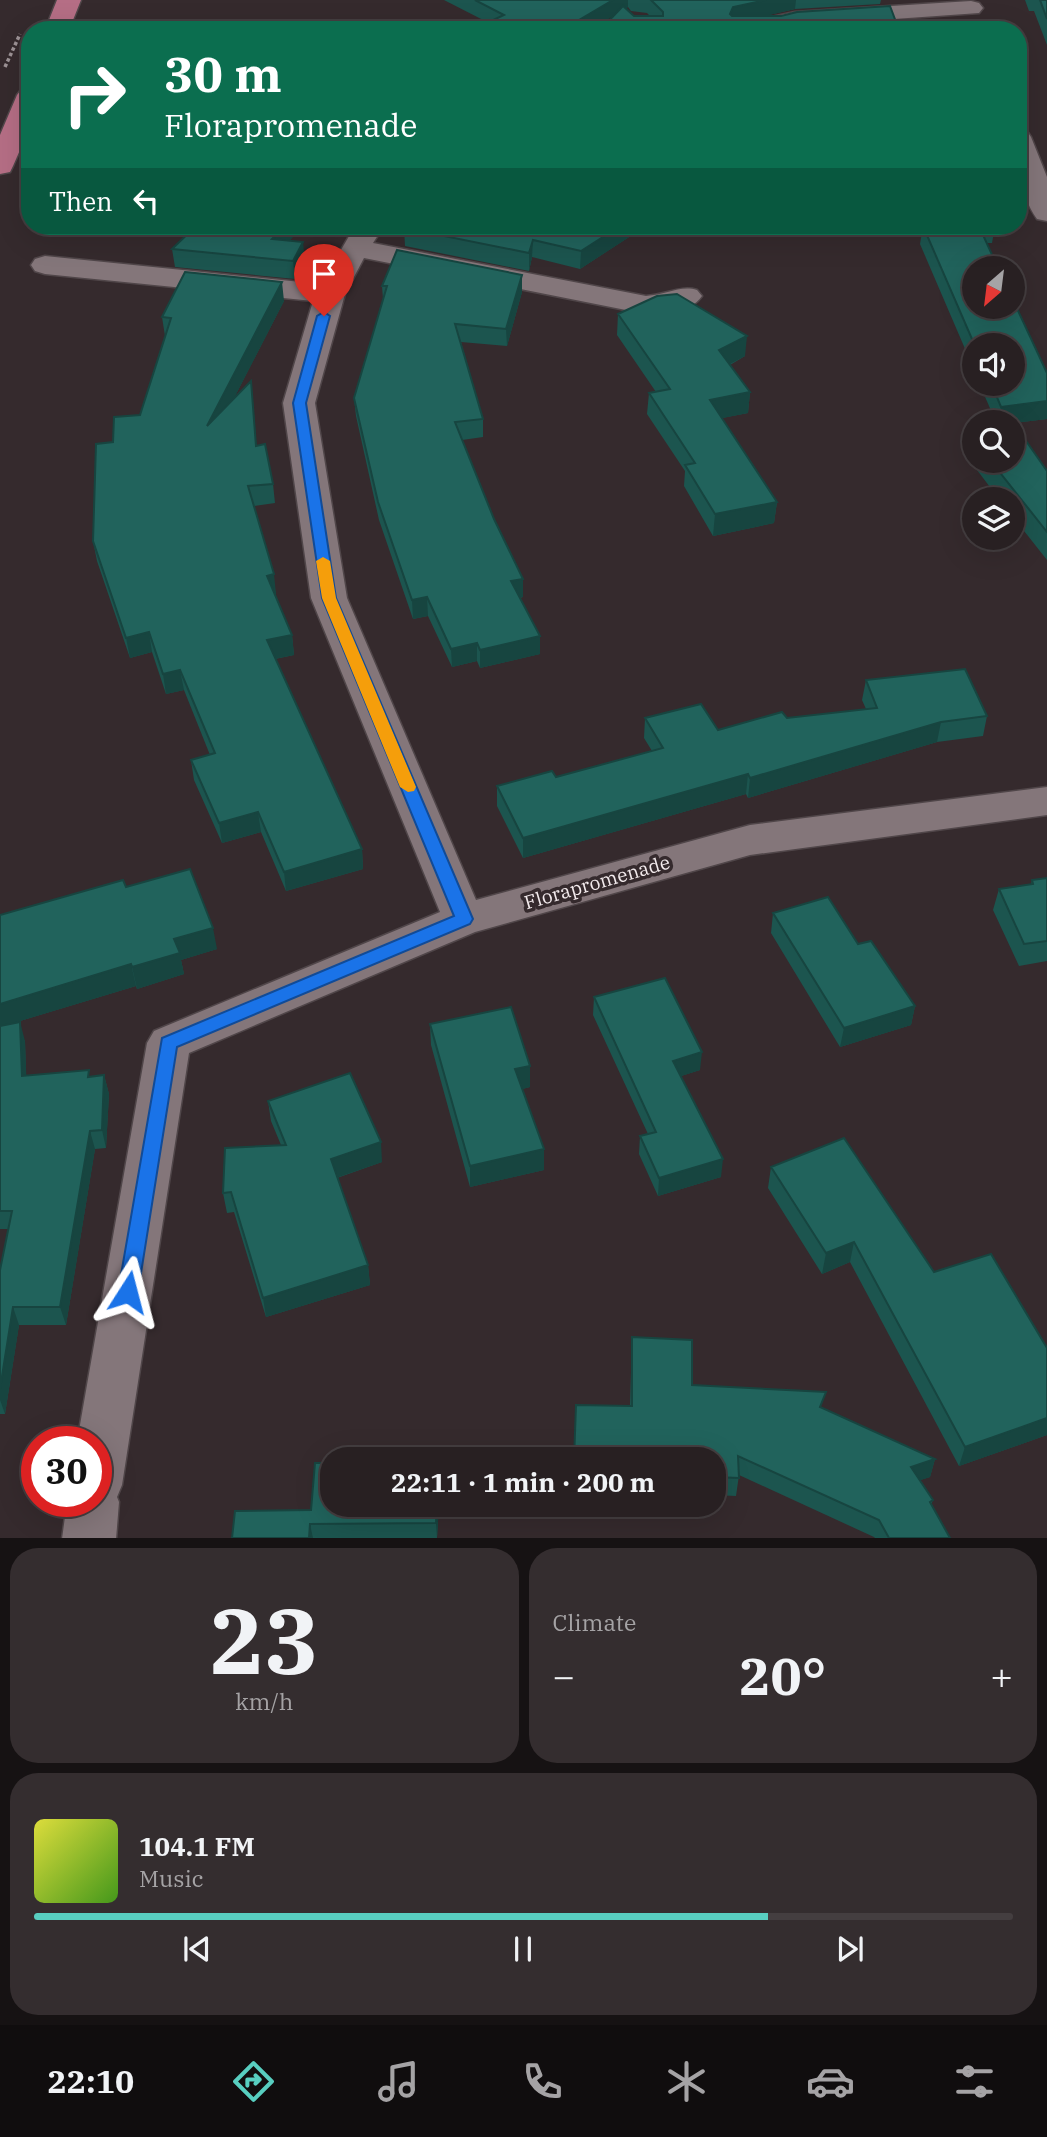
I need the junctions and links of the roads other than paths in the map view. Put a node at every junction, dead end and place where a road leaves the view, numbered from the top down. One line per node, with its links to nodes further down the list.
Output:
1 (69, 0): 3 (main road)
2 (971, 13): 4 (street)
3 (61, 21)
4 (786, 21)
5 (21, 116): 7 (main road)
6 (1027, 154): 8 (street)
7 (0, 166)
8 (1041, 180): 9 (street)
9 (1047, 213)
10 (363, 237): 12 (street); 13 (street)
11 (45, 265): 12 (street)
12 (330, 294): 15 (street)
13 (687, 296)
14 (1047, 801): 15 (street, Florapromenade)
15 (464, 919): 16 (street, Florapromenade)
16 (106, 1426)
17 (91, 1517): 18 (street)
18 (89, 1538)

